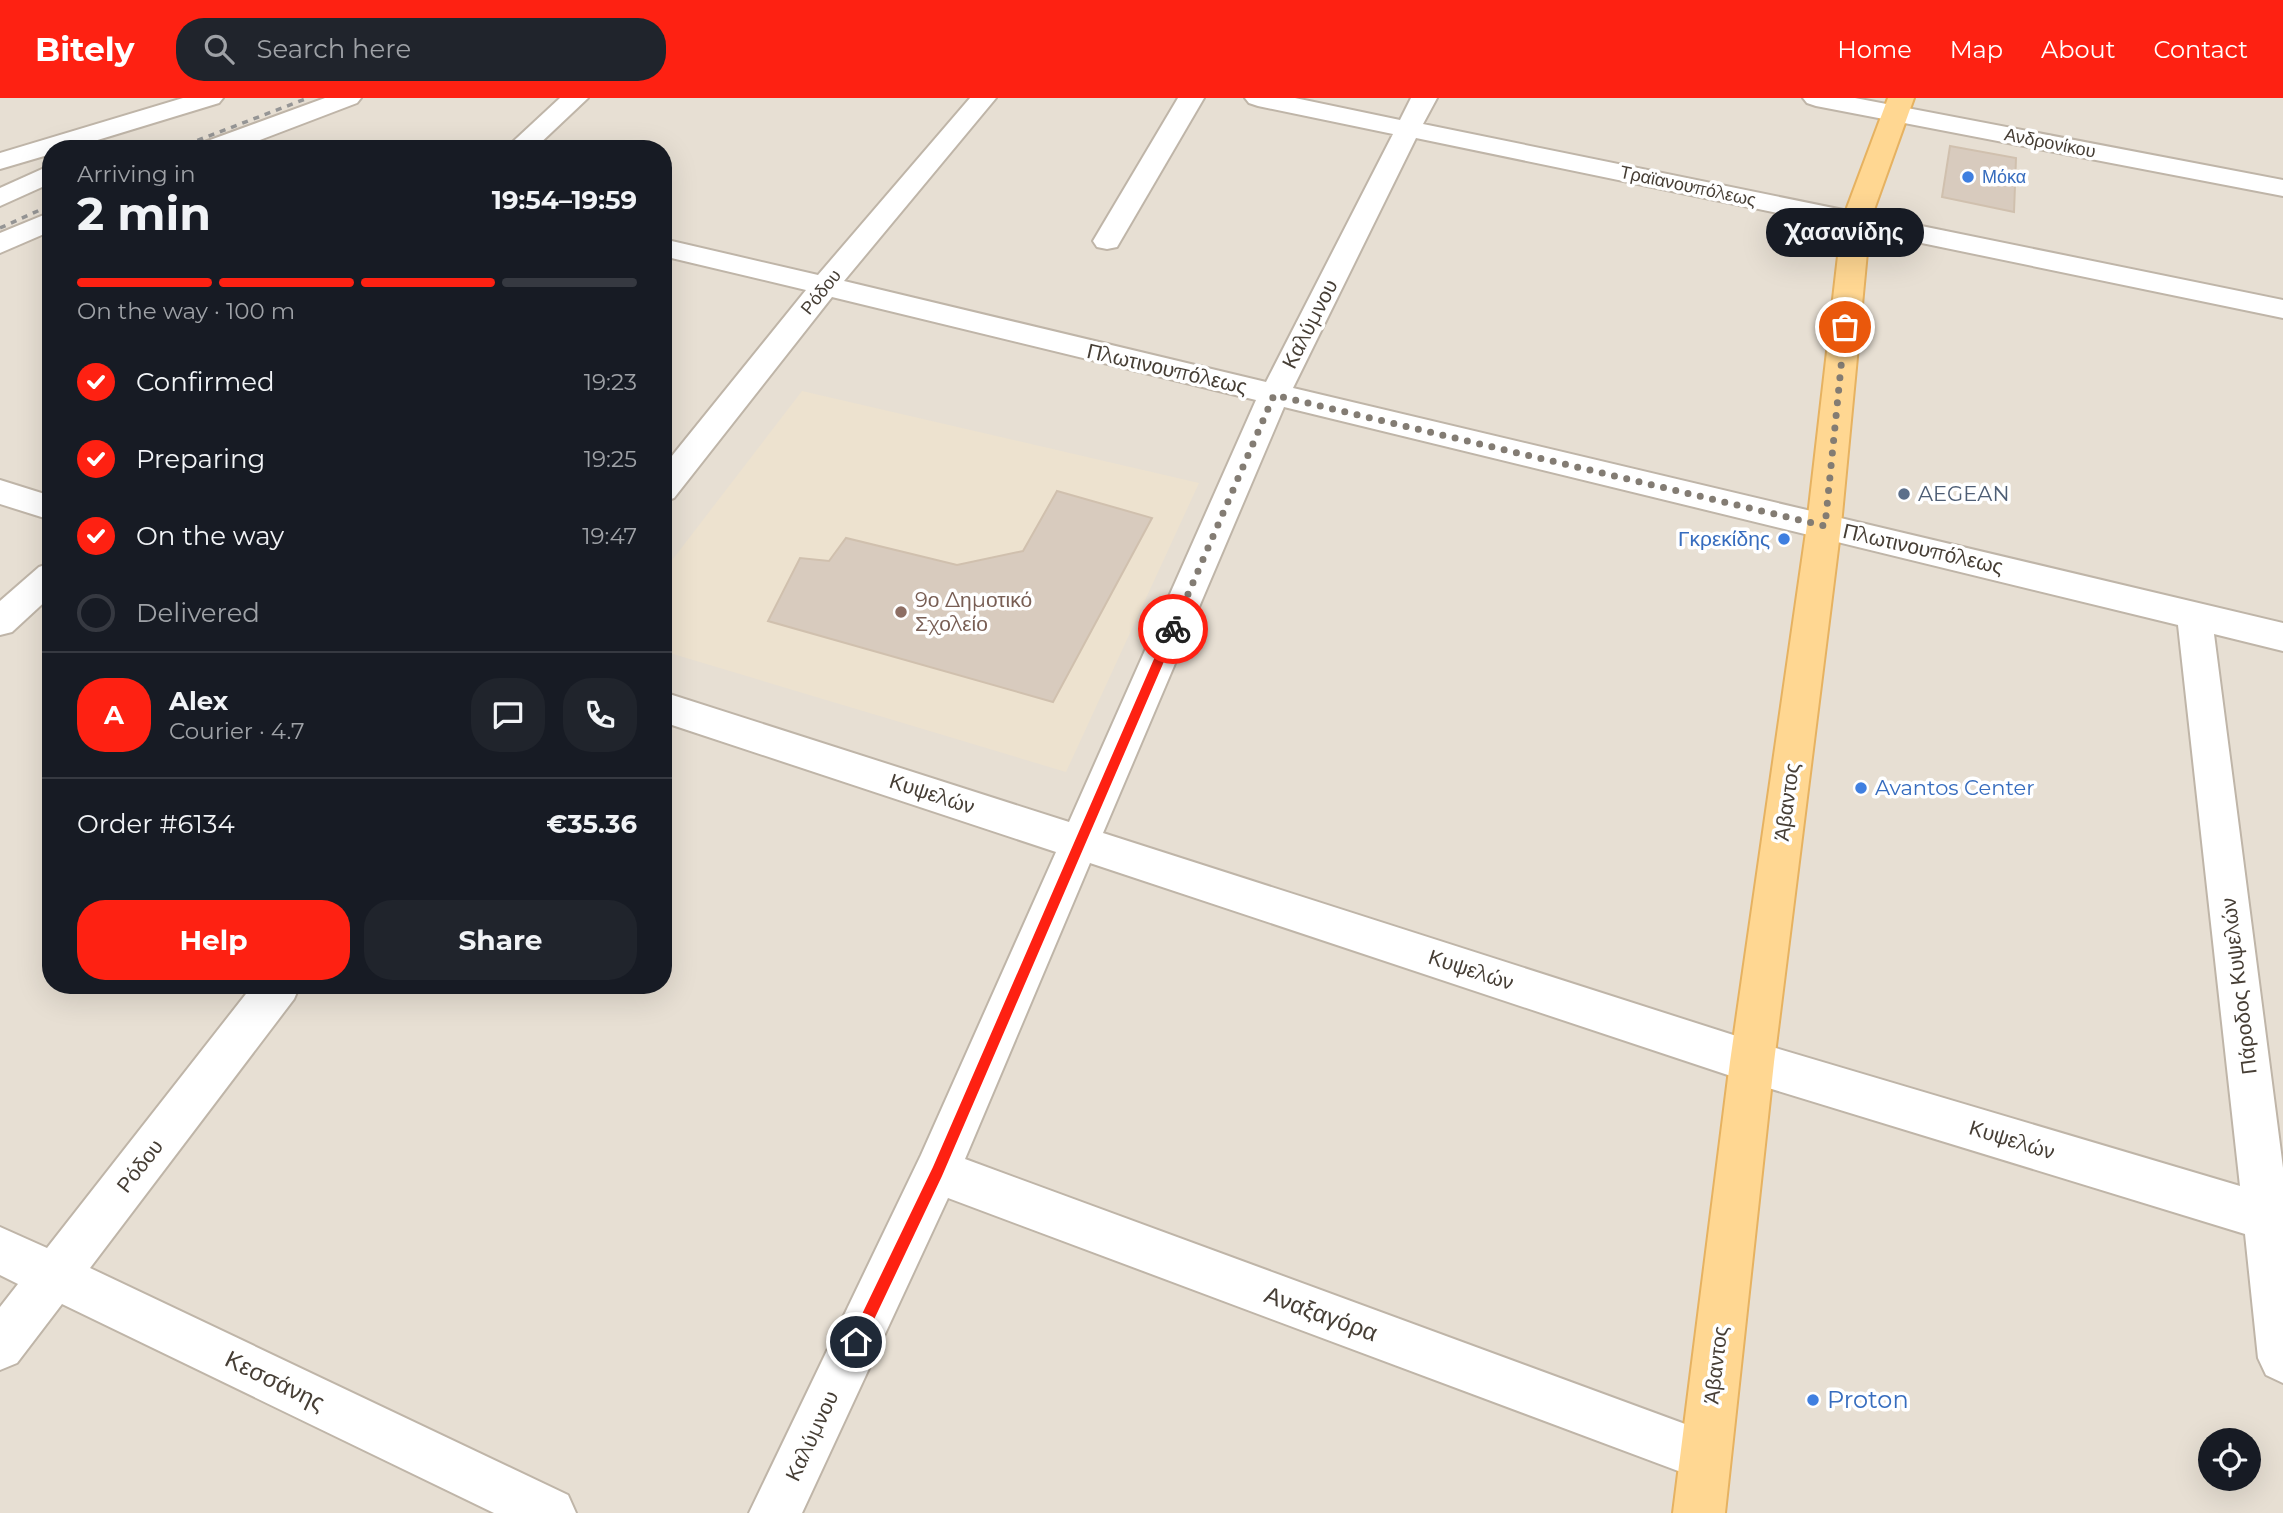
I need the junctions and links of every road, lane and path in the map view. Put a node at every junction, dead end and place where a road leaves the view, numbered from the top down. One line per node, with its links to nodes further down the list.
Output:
1 (210, 98): 8 (street)
2 (348, 98): 13 (street)
3 (575, 98): 14 (street)
4 (984, 98): 25 (street, Ρόδου)
5 (1191, 98): 22 (street)
6 (1258, 98): 10 (street, Τραϊανουπόλεως)
7 (1816, 98): 9 (street, Ανδρονίκου)
8 (175, 103): 11 (street); 12 (street)
9 (1898, 105): 18 (street, Ανδρονίκου); 20 (main road, Άβαντος)
10 (1417, 114): 20 (street, Τραϊανουπόλεως); 27 (street, Καλύμνου)
11 (63, 140)
12 (114, 140)
13 (232, 140)
14 (528, 140)
15 (42, 147): 16 (street)
16 (0, 161)
17 (42, 177): 19 (street)
18 (2283, 188)
19 (0, 198)
20 (1856, 220): 26 (street, Τραϊανουπόλεως); 31 (main road, Άβαντος)
21 (42, 224): 23 (street)
22 (1107, 241)
23 (0, 244)
24 (672, 249): 25 (street, Πλωτινουπόλεως)
25 (824, 287): 27 (street, Πλωτινουπόλεως); 28 (street, Ρόδου)
26 (2283, 309)
27 (1274, 395): 31 (street, Πλωτινουπόλεως); 37 (street, Καλύμνου)
28 (672, 479)
29 (0, 492): 30 (street)
30 (42, 505)
31 (1825, 526): 33 (street, Πλωτινουπόλεως); 39 (main road, Άβαντος)
32 (42, 584): 34 (street)
33 (2194, 614): 35 (street, Πλωτινουπόλεως); 41 (street, Πάροδος Κυψελών)
34 (0, 622)
35 (2283, 638)
36 (672, 710): 37 (street, Κυψελών)
37 (1081, 842): 39 (street, Κυψελών); 40 (street, Καλύμνου)
38 (271, 994): 43 (street, Ρόδου)
39 (1752, 1062): 41 (street, Κυψελών); 46 (main road, Άβαντος)
40 (937, 1171): 46 (street, Αναξαγόρα); 48 (street, Καλύμνου)
41 (2275, 1219): 45 (street, Πάροδος Κυψελών)
42 (0, 1250): 43 (street, Κεσσάνης)
43 (55, 1276): 44 (street, Ρόδου); 47 (street, Κεσσάνης)
44 (0, 1346)
45 (2283, 1358)
46 (1705, 1456): 49 (main road, Άβαντος)
47 (550, 1513)
48 (775, 1513)
49 (1699, 1513)

